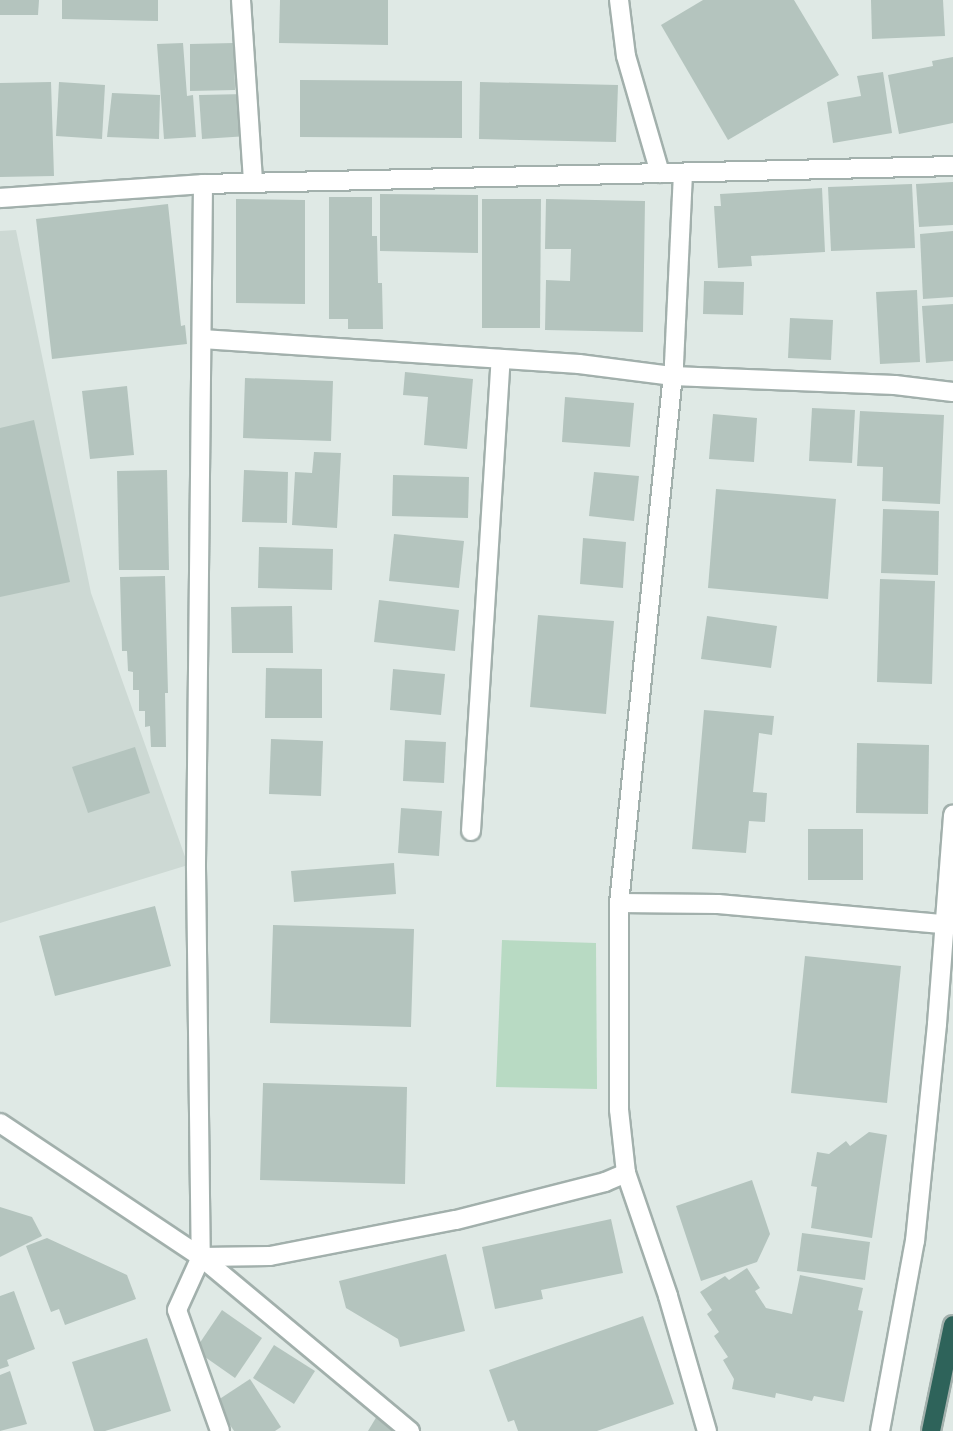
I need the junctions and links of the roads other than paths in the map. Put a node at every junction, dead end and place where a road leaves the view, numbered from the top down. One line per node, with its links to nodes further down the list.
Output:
1 (241, 0): 6 (street)
2 (619, 0): 4 (street)
3 (953, 166): 5 (street)
4 (660, 173): 5 (street); 6 (street)
5 (683, 173): 11 (street)
6 (253, 183): 7 (street)
7 (203, 184): 8 (street); 9 (street)
8 (0, 198)
9 (202, 339): 10 (street); 19 (street)
10 (501, 359): 11 (street); 14 (street)
11 (673, 376): 12 (street); 15 (street)
12 (953, 392)
13 (953, 815): 16 (street)
14 (471, 831)
15 (619, 903): 16 (street); 18 (street)
16 (944, 924): 24 (street)
17 (0, 1123): 19 (street)
18 (626, 1173): 19 (street); 23 (street)
19 (201, 1257): 21 (street); 22 (street)
20 (953, 1325): 25 (highway)
21 (220, 1431)
22 (411, 1431)
23 (707, 1431)
24 (880, 1431)
25 (931, 1431)

